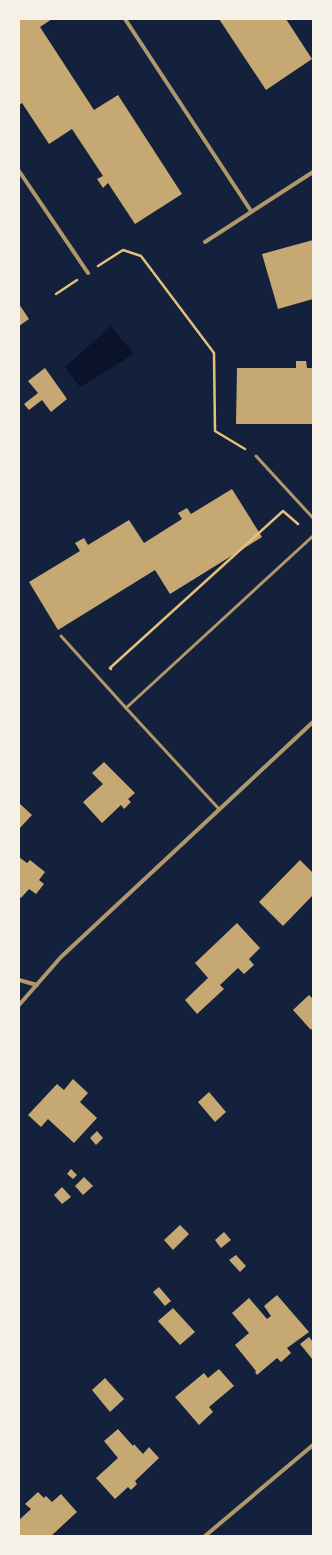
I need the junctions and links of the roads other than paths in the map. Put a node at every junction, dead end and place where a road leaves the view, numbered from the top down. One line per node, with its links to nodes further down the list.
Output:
1 (125, 19): 4 (street)
2 (19, 171): 6 (street)
3 (313, 172): 4 (street)
4 (251, 211): 5 (street)
5 (204, 242)
6 (88, 273)
7 (256, 456): 8 (lane)
8 (313, 518)
9 (313, 536): 11 (lane)
10 (61, 636): 11 (lane)
11 (126, 708): 13 (lane)
12 (313, 722): 13 (street)
13 (219, 809): 15 (street)
14 (19, 980): 15 (street)
15 (37, 985): 16 (street)
16 (19, 1005)
17 (313, 1445): 18 (street)
18 (205, 1536)

